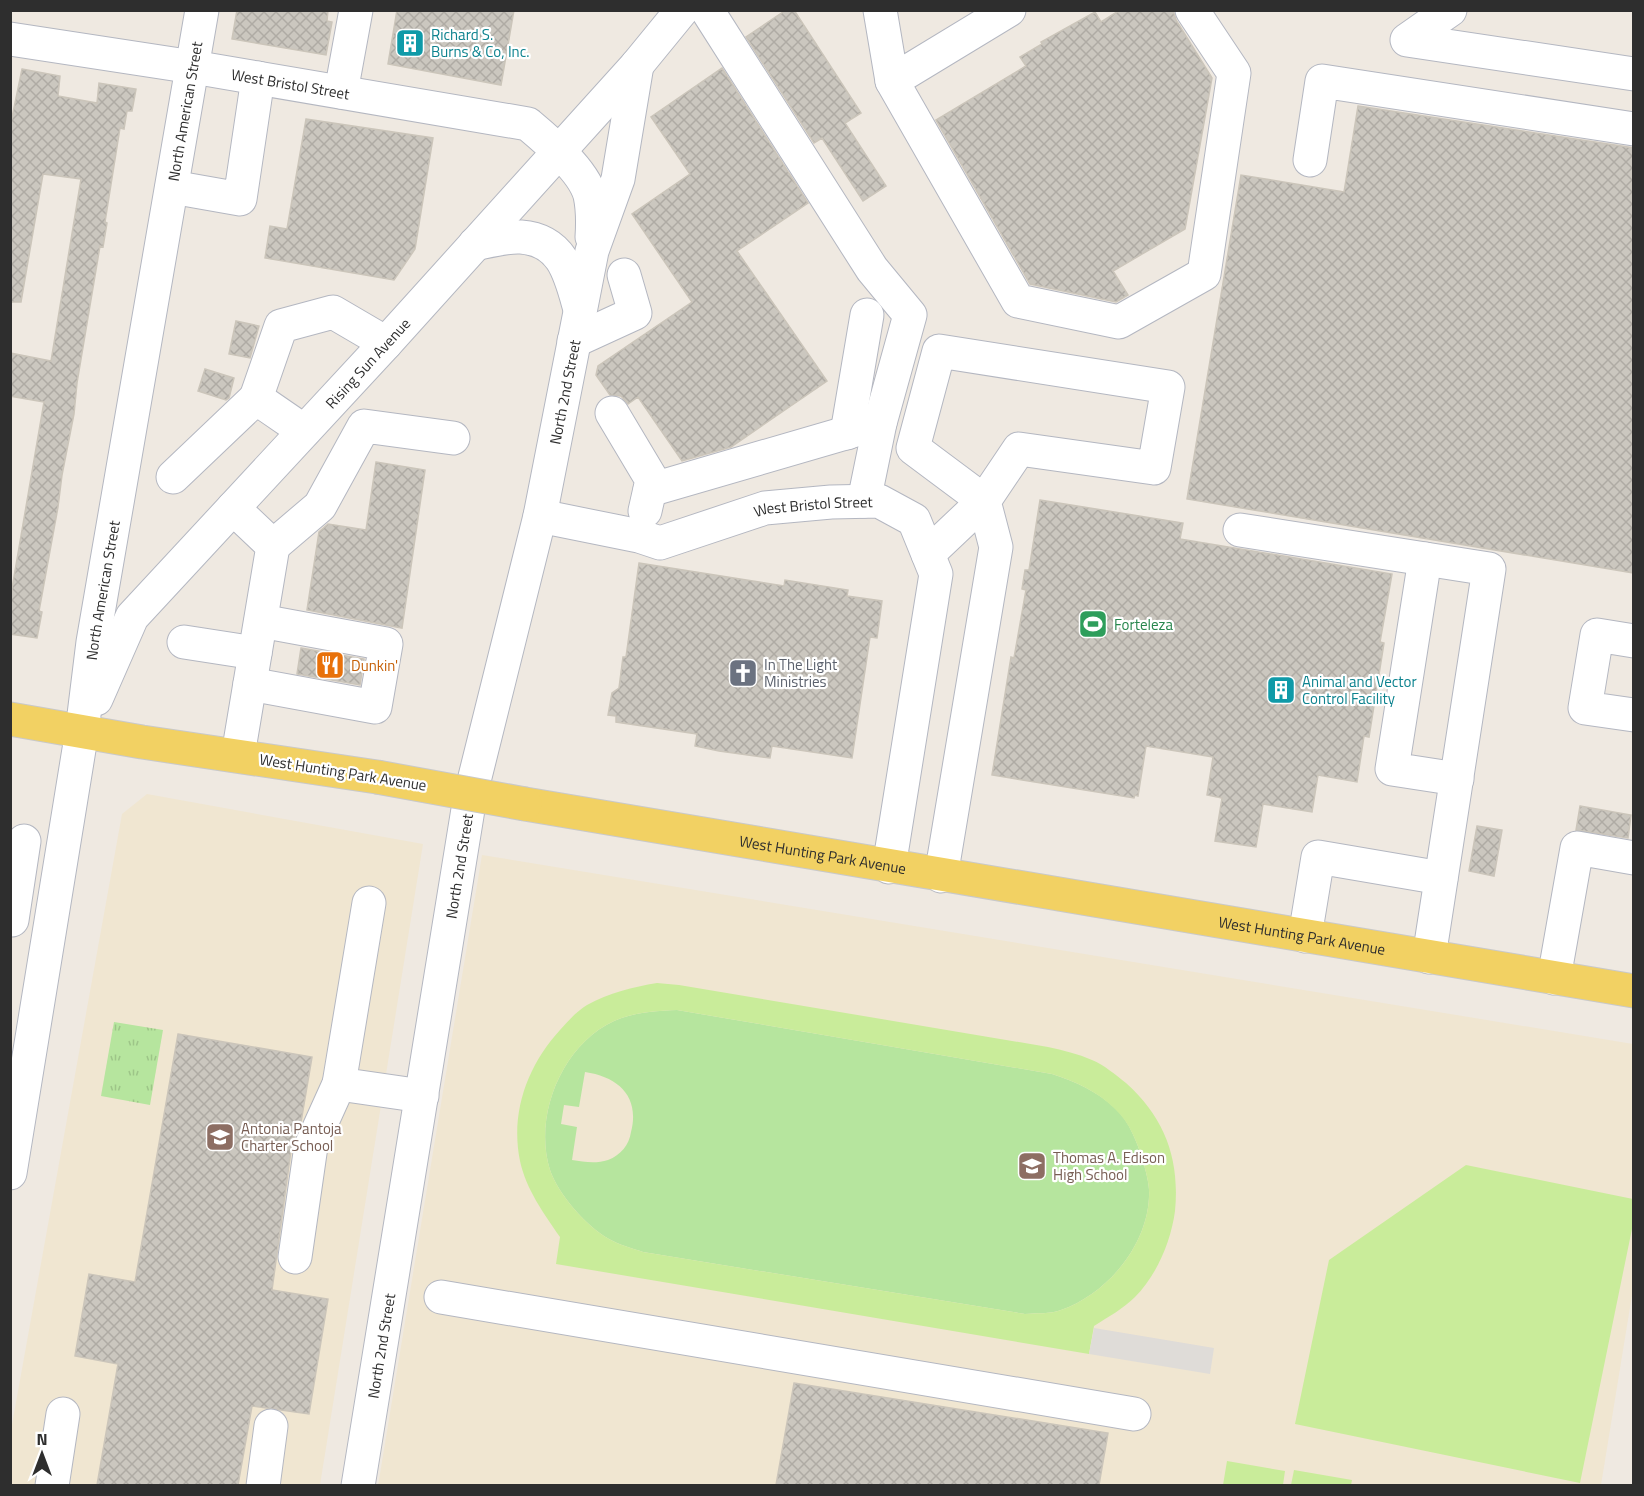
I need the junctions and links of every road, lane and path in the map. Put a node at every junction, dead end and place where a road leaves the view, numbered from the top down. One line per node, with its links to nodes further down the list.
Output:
1 (202, 10): 11 (street, North American Street)
2 (356, 10): 15 (street)
3 (682, 10): 10 (street, Rising Sun Avenue)
4 (708, 10): 29 (street)
5 (880, 10): 14 (street)
6 (1009, 10): 14 (street)
7 (1192, 10): 14 (street)
8 (1450, 10): 12 (street)
9 (10, 39): 11 (street, West Bristol Street)
10 (637, 65): 17 (street, Rising Sun Avenue); 21 (street, North 2nd Street)
11 (193, 67): 13 (street, West Bristol Street); 19 (street, North American Street)
12 (1634, 74)
13 (258, 78): 15 (street, West Bristol Street); 19 (street)
14 (892, 81)
15 (341, 92): 17 (street, West Bristol Street)
16 (1634, 129): 18 (street)
17 (559, 150): 20 (street, Rising Sun Avenue); 21 (street, North 2nd Street)
18 (1310, 160)
19 (172, 187): 50 (street, North American Street)
20 (475, 244): 23 (street); 26 (street, Rising Sun Avenue)
21 (592, 251): 23 (street, North 2nd Street)
22 (624, 275): 25 (street)
23 (579, 309): 25 (street, North 2nd Street)
24 (867, 315): 31 (street)
25 (574, 341): 38 (street, North 2nd Street)
26 (386, 343): 27 (street); 30 (street, Rising Sun Avenue)
27 (256, 399): 30 (street); 33 (street)
28 (612, 413): 34 (street)
29 (880, 423): 31 (street); 35 (street)
30 (304, 430): 37 (street, Rising Sun Avenue)
31 (847, 433): 34 (street)
32 (453, 438): 41 (street)
33 (173, 477)
34 (650, 490): 40 (street)
35 (864, 501): 40 (street, West Bristol Street); 42 (street, West Bristol Street)
36 (984, 501): 36 (street); 42 (street); 57 (street)
37 (233, 508): 41 (street); 50 (street, Rising Sun Avenue)
38 (540, 516): 40 (street, West Bristol Street); 67 (street, North 2nd Street)
39 (1240, 530): 43 (street)
40 (639, 536)
41 (273, 546): 44 (street)
42 (928, 554): 56 (street, West Bristol Street)
43 (1425, 559): 52 (street); 52 (street)
44 (261, 621): 47 (street); 47 (street)
45 (1634, 641): 48 (street)
46 (184, 642): 47 (street)
47 (252, 669): 51 (street)
48 (1634, 715)
49 (10, 719): 50 (main road, West Hunting Park Avenue)
50 (82, 731): 51 (main road, West Hunting Park Avenue); 54 (street, North American Street)
51 (238, 755): 56 (main road, West Hunting Park Avenue, bridge)
52 (1456, 779): 58 (street)
53 (17, 839): 54 (street); 60 (street)
54 (63, 851): 61 (street, North American Street)
55 (1634, 858): 64 (street)
56 (889, 867): 57 (main road, West Hunting Park Avenue)
57 (941, 876): 62 (main road, West Hunting Park Avenue)
58 (1441, 878): 62 (street); 63 (street)
59 (369, 903): 66 (street)
60 (11, 920): 61 (street)
61 (50, 931): 68 (street, North American Street)
62 (1305, 936): 63 (main road, West Hunting Park Avenue)
63 (1429, 957): 64 (main road, West Hunting Park Avenue)
64 (1554, 978): 65 (main road, West Hunting Park Avenue)
65 (1634, 991)
66 (339, 1084): 67 (street); 69 (street)
67 (422, 1096): 76 (street, North 2nd Street)
68 (10, 1173)
69 (295, 1257)
70 (441, 1297): 72 (street)
71 (63, 1414): 74 (street)
72 (1134, 1414)
73 (271, 1426): 75 (street)
74 (52, 1485)
75 (263, 1485)
76 (357, 1485)

